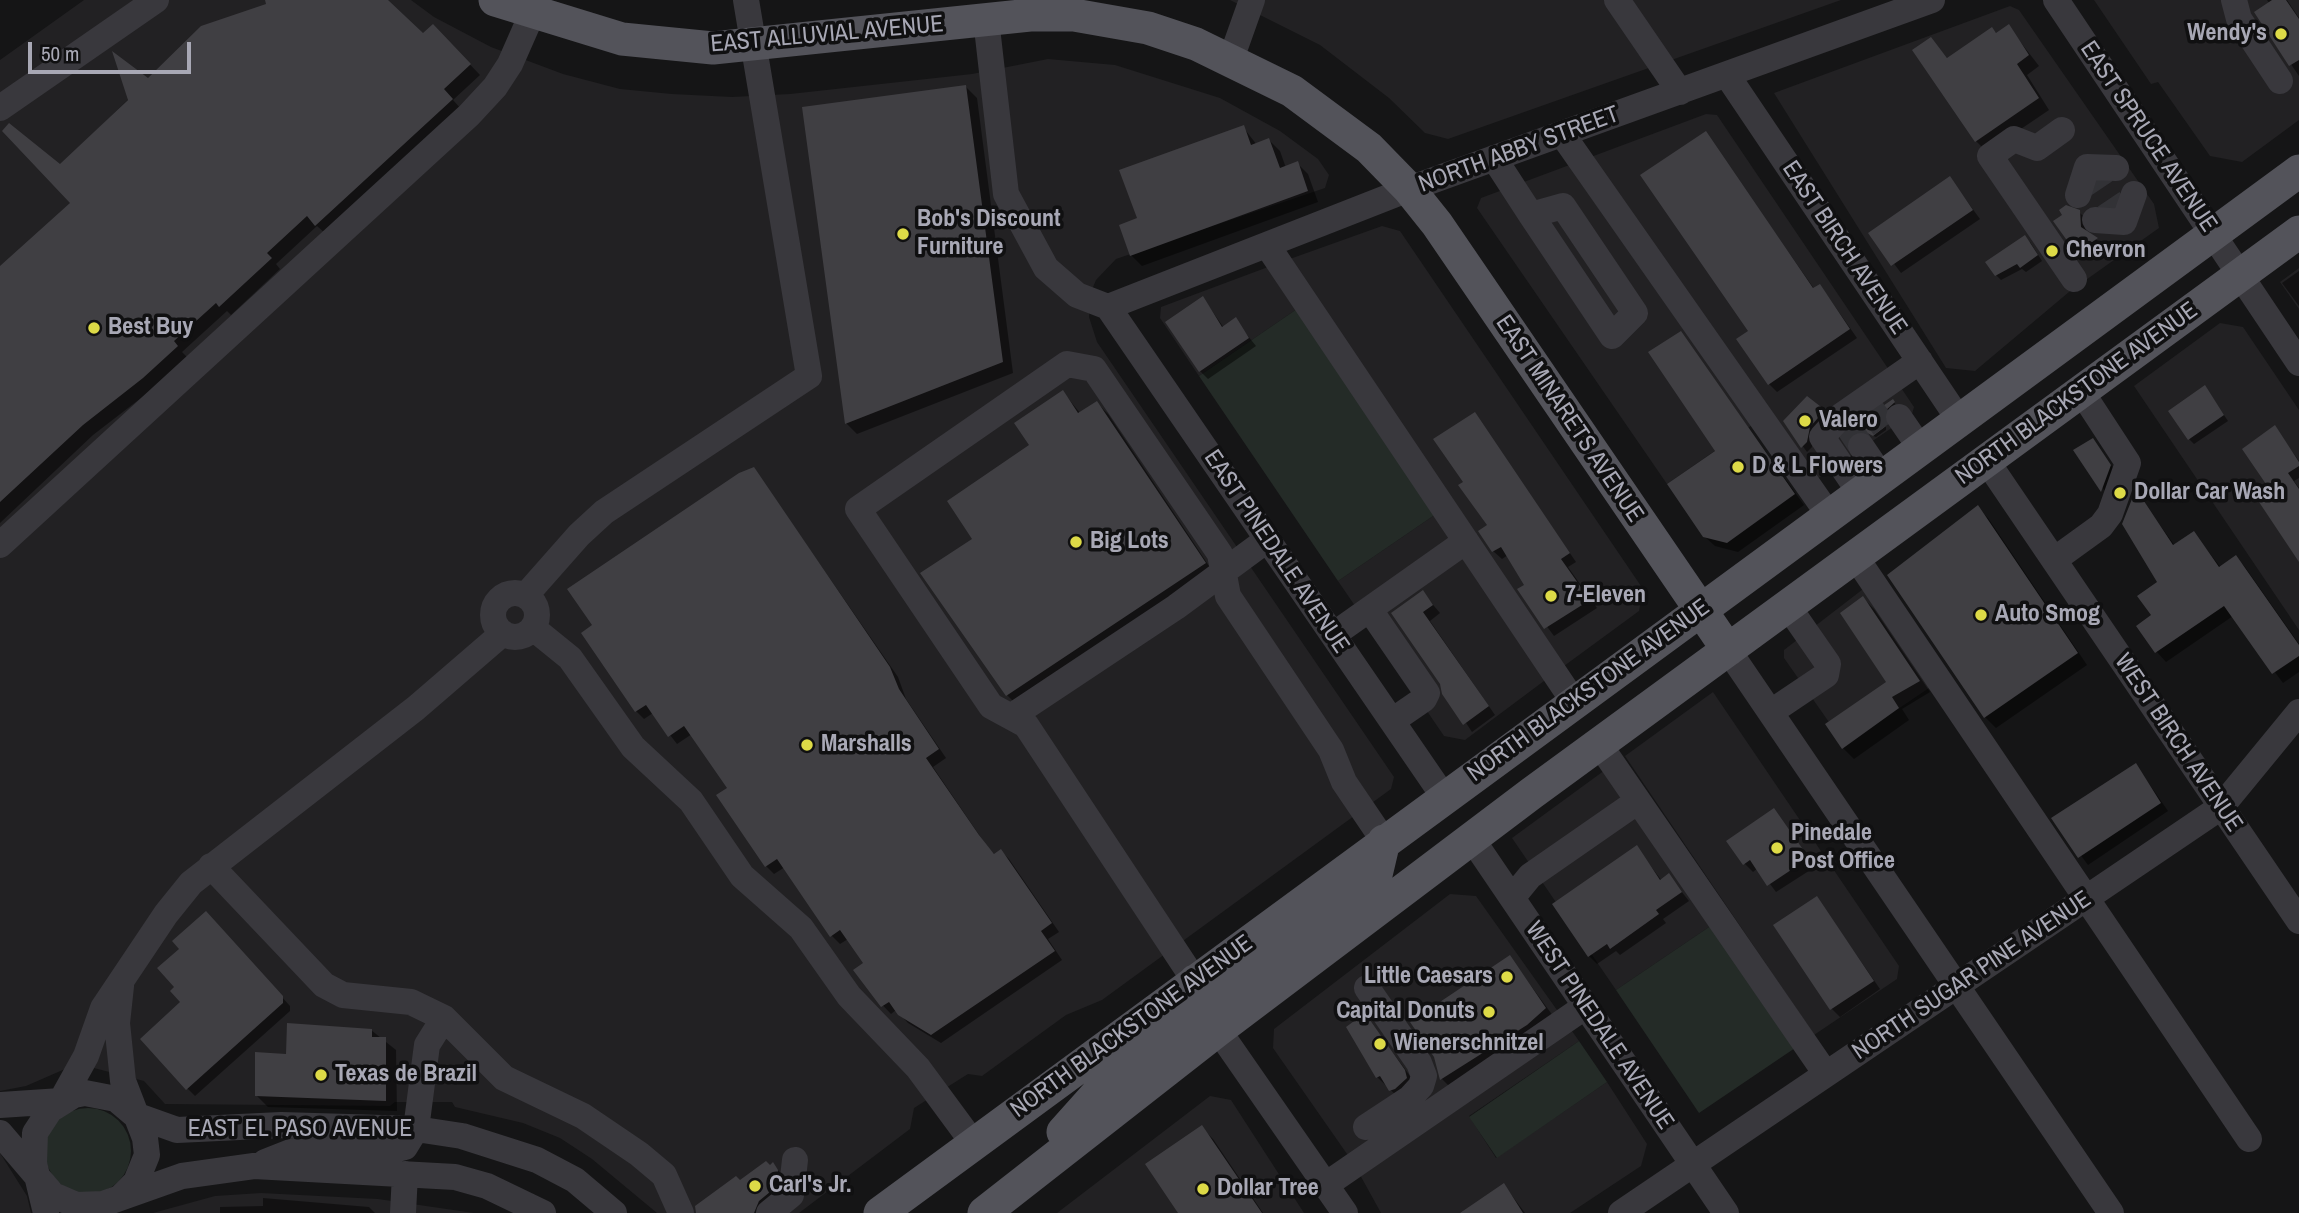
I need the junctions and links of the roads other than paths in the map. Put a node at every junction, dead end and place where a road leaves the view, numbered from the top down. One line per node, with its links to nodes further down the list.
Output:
1 (156, 0): 17 (street)
2 (495, 0): 10 (main road, EAST ALLUVIAL AVENUE)
3 (746, 0): 12 (street)
4 (1252, 0): 13 (street)
5 (1617, 0): 16 (street)
6 (1932, 0): 9 (street, NORTH ABBY STREET)
7 (2056, 0): 29 (street, EAST SPRUCE AVENUE)
8 (2234, 0): 15 (street)
9 (1869, 10): 14 (street, NORTH ABBY STREET)
10 (533, 14): 12 (main road, EAST ALLUVIAL AVENUE); 45 (street)
11 (986, 19): 12 (main road, EAST ALLUVIAL AVENUE); 13 (main road, EAST ALLUVIAL AVENUE); 33 (street)
12 (753, 45): 49 (street)
13 (1231, 60): 23 (main road, EAST ALLUVIAL AVENUE)
14 (1727, 75): 16 (street, NORTH ABBY STREET); 34 (street, EAST BIRCH AVENUE)
15 (2280, 81)
16 (1680, 92): 19 (street, NORTH ABBY STREET)
17 (0, 108)
18 (2062, 130): 32 (street)
19 (1562, 134): 20 (street, NORTH ABBY STREET); 42 (street)
20 (1494, 158): 23 (street, NORTH ABBY STREET); 26 (street)
21 (2116, 168): 25 (street)
22 (2299, 171): 29 (main road, NORTH BLACKSTONE AVENUE)
23 (1409, 189): 30 (street, NORTH ABBY STREET); 52 (main road, EAST MINARETS AVENUE)
24 (2134, 194): 27 (street)
25 (2078, 195)
26 (1531, 215): 26 (street)
27 (2095, 220)
28 (2299, 232): 31 (main road, NORTH BLACKSTONE AVENUE)
29 (2214, 234): 31 (street, EAST SPRUCE AVENUE); 37 (main road, NORTH BLACKSTONE AVENUE)
30 (1266, 245): 33 (street, NORTH ABBY STREET); 44 (street)
31 (2239, 276): 35 (street, EAST SPRUCE AVENUE); 36 (main road, NORTH BLACKSTONE AVENUE)
32 (2074, 279)
33 (1108, 307): 43 (street, EAST PINEDALE AVENUE)
34 (1920, 360): 37 (street, EAST BIRCH AVENUE); 41 (street)
35 (2299, 363)
36 (2081, 391): 40 (main road, NORTH BLACKSTONE AVENUE); 47 (street)
37 (1960, 421): 41 (main road, NORTH BLACKSTONE AVENUE)
38 (1892, 423): 41 (street)
39 (1861, 446): 41 (street)
40 (1986, 460): 46 (main road, NORTH BLACKSTONE AVENUE); 47 (street, WEST BIRCH AVENUE)
41 (1893, 469): 42 (main road, NORTH BLACKSTONE AVENUE)
42 (1829, 515): 52 (main road, NORTH BLACKSTONE AVENUE)
43 (1268, 539): 48 (street); 55 (street, EAST PINEDALE AVENUE)
44 (1466, 541): 51 (street); 57 (street)
45 (0, 545)
46 (1855, 556): 50 (main road, NORTH BLACKSTONE AVENUE); 70 (street)
47 (2054, 560): 65 (street, WEST BIRCH AVENUE)
48 (1223, 572): 60 (street); 60 (street); 67 (street)
49 (526, 595): 53 (street); 54 (street)
50 (1787, 605): 56 (main road, NORTH BLACKSTONE AVENUE); 58 (street)
51 (1370, 610): 55 (street); 61 (street)
52 (1700, 610): 56 (main road, EAST MINARETS AVENUE); 57 (main road, NORTH BLACKSTONE AVENUE)
53 (533, 628): 54 (street); 87 (street)
54 (503, 634): 68 (street)
55 (1334, 635): 61 (street, EAST PINEDALE AVENUE)
56 (1728, 650): 58 (street); 62 (main road, NORTH BLACKSTONE AVENUE)
57 (1574, 702): 63 (main road, NORTH BLACKSTONE AVENUE)
58 (1771, 712): 74 (street)
59 (2299, 712): 65 (street, NORTH SUGAR PINE AVENUE)
60 (1012, 716): 72 (street)
61 (1392, 721): 63 (street, EAST PINEDALE AVENUE)
62 (1599, 744): 64 (street); 66 (main road, NORTH BLACKSTONE AVENUE)
63 (1444, 797): 67 (main road, NORTH BLACKSTONE AVENUE)
64 (1638, 801): 69 (street); 79 (street)
65 (2221, 807): 70 (street, NORTH SUGAR PINE AVENUE); 71 (street, WEST BIRCH AVENUE)
66 (1472, 839): 69 (street, WEST PINEDALE AVENUE); 78 (main road, NORTH BLACKSTONE AVENUE)
67 (1384, 841): 72 (main road, NORTH BLACKSTONE AVENUE); 78 (main road)
68 (211, 866): 73 (street); 77 (street)
69 (1512, 898): 76 (street, WEST PINEDALE AVENUE)
70 (2087, 898): 74 (street, NORTH SUGAR PINE AVENUE); 86 (street)
71 (2299, 921)
72 (1195, 981): 87 (main road, NORTH BLACKSTONE AVENUE); 95 (main road)
73 (121, 985): 80 (street); 82 (street)
74 (1957, 986): 79 (street, NORTH SUGAR PINE AVENUE); 107 (street)
75 (1367, 988): 83 (street)
76 (1586, 1006): 89 (street, WEST PINEDALE AVENUE); 93 (street)
77 (444, 1018): 84 (street); 101 (street)
78 (1218, 1030): 93 (street); 95 (main road, NORTH BLACKSTONE AVENUE)
79 (1826, 1074): 89 (street, NORTH SUGAR PINE AVENUE)
80 (61, 1101): 81 (street); 82 (street); 92 (street)
81 (0, 1105)
82 (135, 1115): 84 (street, EAST EL PASO AVENUE); 94 (street)
83 (1366, 1127)
84 (416, 1129): 90 (street); 100 (street, EAST EL PASO AVENUE)
85 (0, 1133): 92 (street)
86 (2249, 1139)
87 (974, 1143): 103 (main road, NORTH BLACKSTONE AVENUE)
88 (795, 1160): 102 (street)
89 (1693, 1164): 105 (street, NORTH SUGAR PINE AVENUE); 106 (street, WEST PINEDALE AVENUE)
90 (254, 1166): 91 (street, EAST EL PASO AVENUE); 94 (street, EAST EL PASO AVENUE)
91 (405, 1174): 98 (street); 99 (street, EAST EL PASO AVENUE)
92 (38, 1177): 94 (street); 96 (street)
93 (1327, 1184): 104 (street)
94 (122, 1196): 97 (street)
95 (1000, 1208)
96 (46, 1213)
97 (100, 1213)
98 (403, 1213)
99 (542, 1213)
100 (614, 1213)
101 (681, 1213)
102 (769, 1213)
103 (880, 1213)
104 (1345, 1213)
105 (1621, 1213)
106 (1726, 1213)
107 (2111, 1213)

